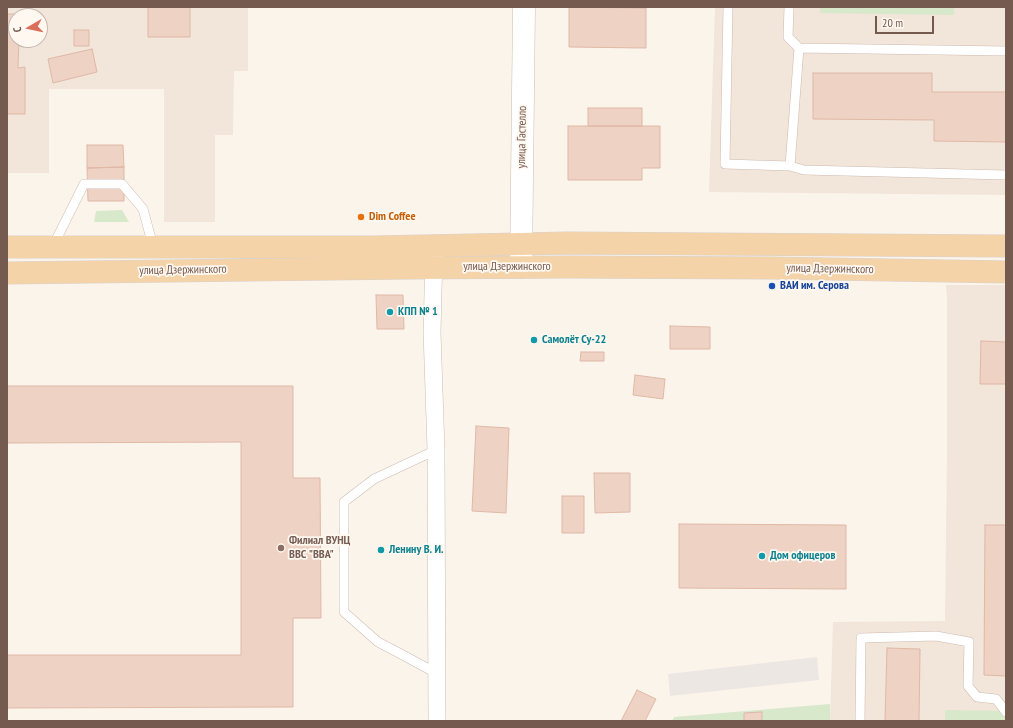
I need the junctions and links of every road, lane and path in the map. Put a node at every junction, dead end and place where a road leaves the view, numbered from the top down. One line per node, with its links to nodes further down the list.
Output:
1 (524, 7): 8 (street, улица Гастелло)
2 (728, 7): 6 (lane)
3 (789, 7): 4 (lane)
4 (798, 48): 5 (lane); 6 (lane)
5 (1006, 51)
6 (790, 166): 7 (lane)
7 (1006, 175)
8 (522, 243): 9 (main road, улица Дзержинского); 13 (main road, улица Дзержинского); 15 (street, улица Гастелло)
9 (434, 245): 12 (main road, улица Дзержинского); 14 (street)
10 (7, 246): 11 (main road, улица Дзержинского)
11 (53, 246): 12 (main road, улица Дзержинского); 12 (lane)
12 (153, 246)
13 (1006, 246)
14 (434, 267): 15 (main road, улица Дзержинского); 17 (main road, улица Дзержинского); 18 (street)
15 (521, 267): 16 (main road, улица Дзержинского)
16 (1006, 272)
17 (7, 273)
18 (436, 450): 19 (street); 19 (lane)
19 (438, 674): 21 (street)
20 (1006, 712): 22 (lane)
21 (437, 721)
22 (860, 721)

